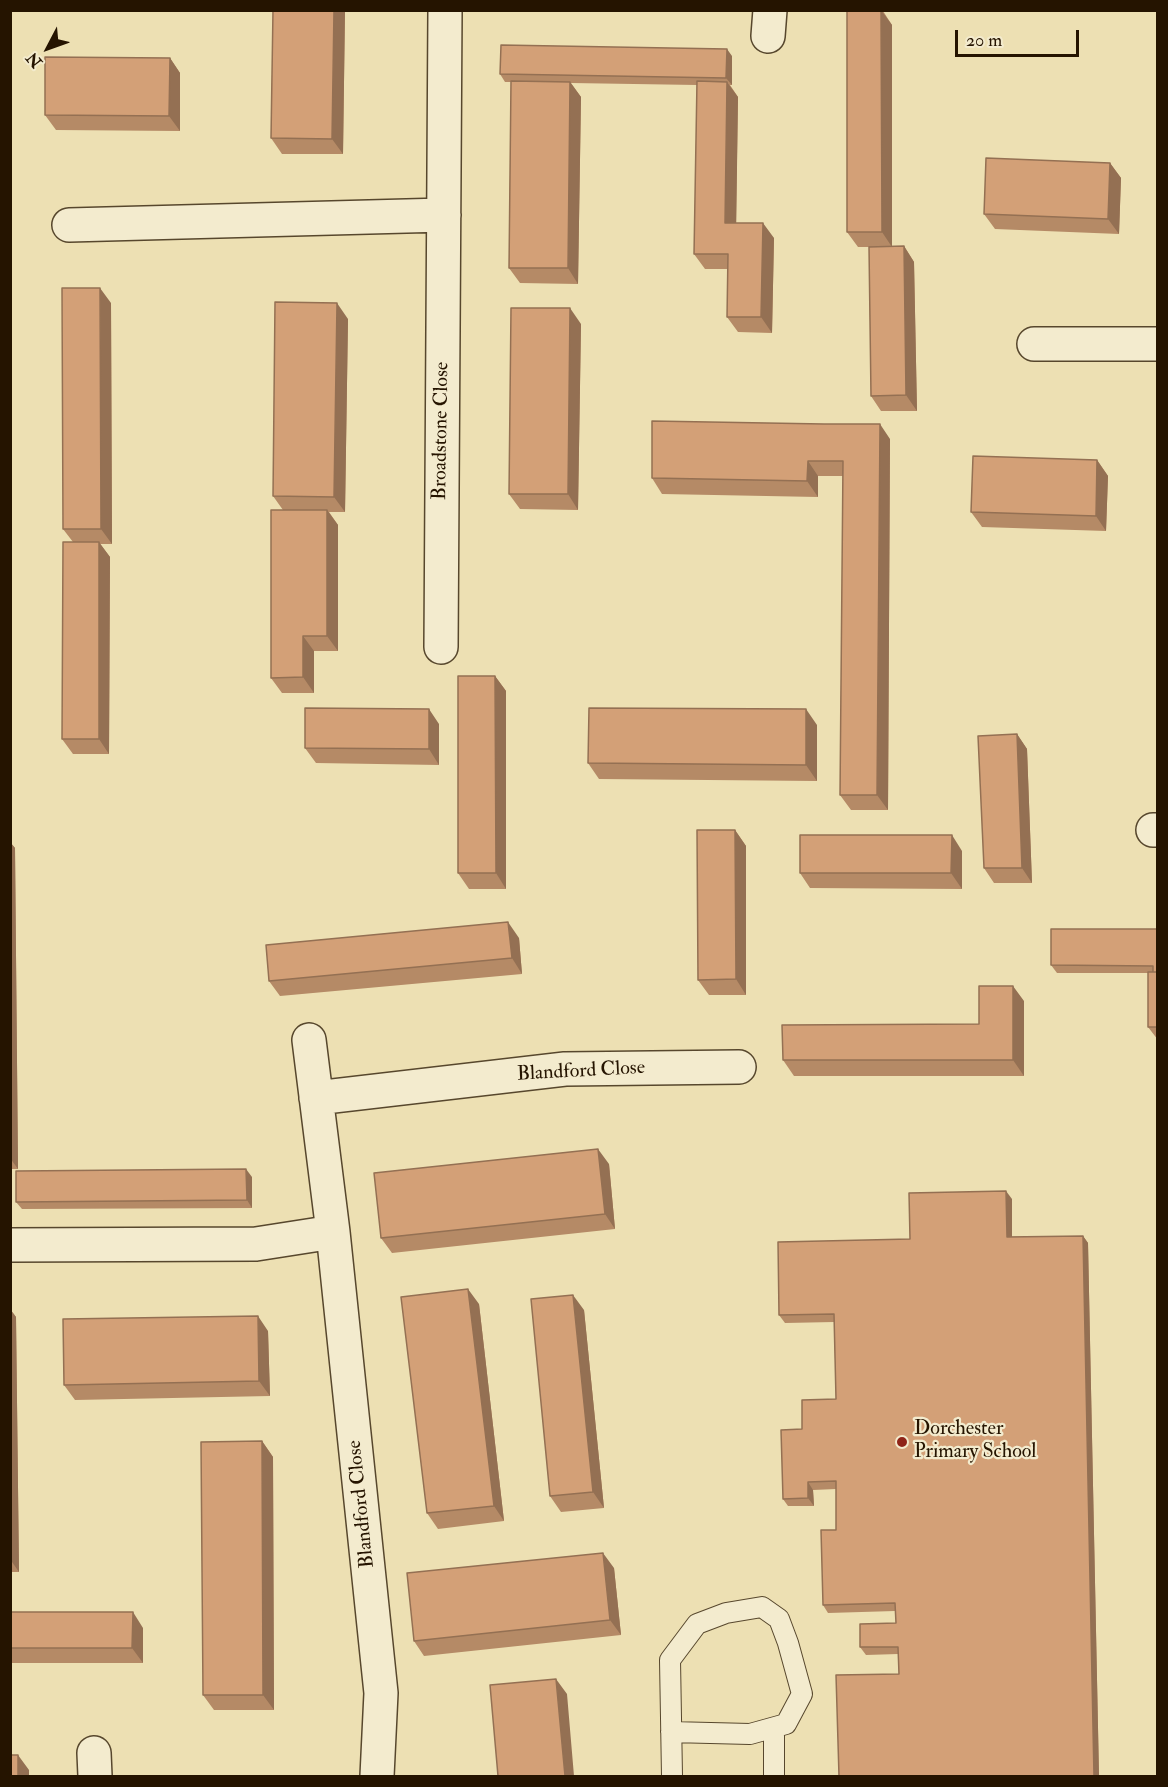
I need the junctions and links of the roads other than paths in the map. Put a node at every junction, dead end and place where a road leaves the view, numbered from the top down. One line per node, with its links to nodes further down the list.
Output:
1 (445, 10): 2 (street, Broadstone Close)
2 (444, 215): 3 (street); 6 (street, Broadstone Close)
3 (69, 225)
4 (1034, 344): 5 (street)
5 (1158, 344)
6 (441, 647)
7 (309, 1040): 9 (street, Blandford Close)
8 (739, 1067): 9 (street, Blandford Close)
9 (316, 1098): 10 (street, Blandford Close)
10 (333, 1232): 11 (street); 14 (street, Blandford Close)
11 (10, 1245)
12 (774, 1728): 13 (lane); 13 (lane); 16 (lane)
13 (671, 1732): 15 (lane)
14 (377, 1776)
15 (672, 1776)
16 (774, 1776)

